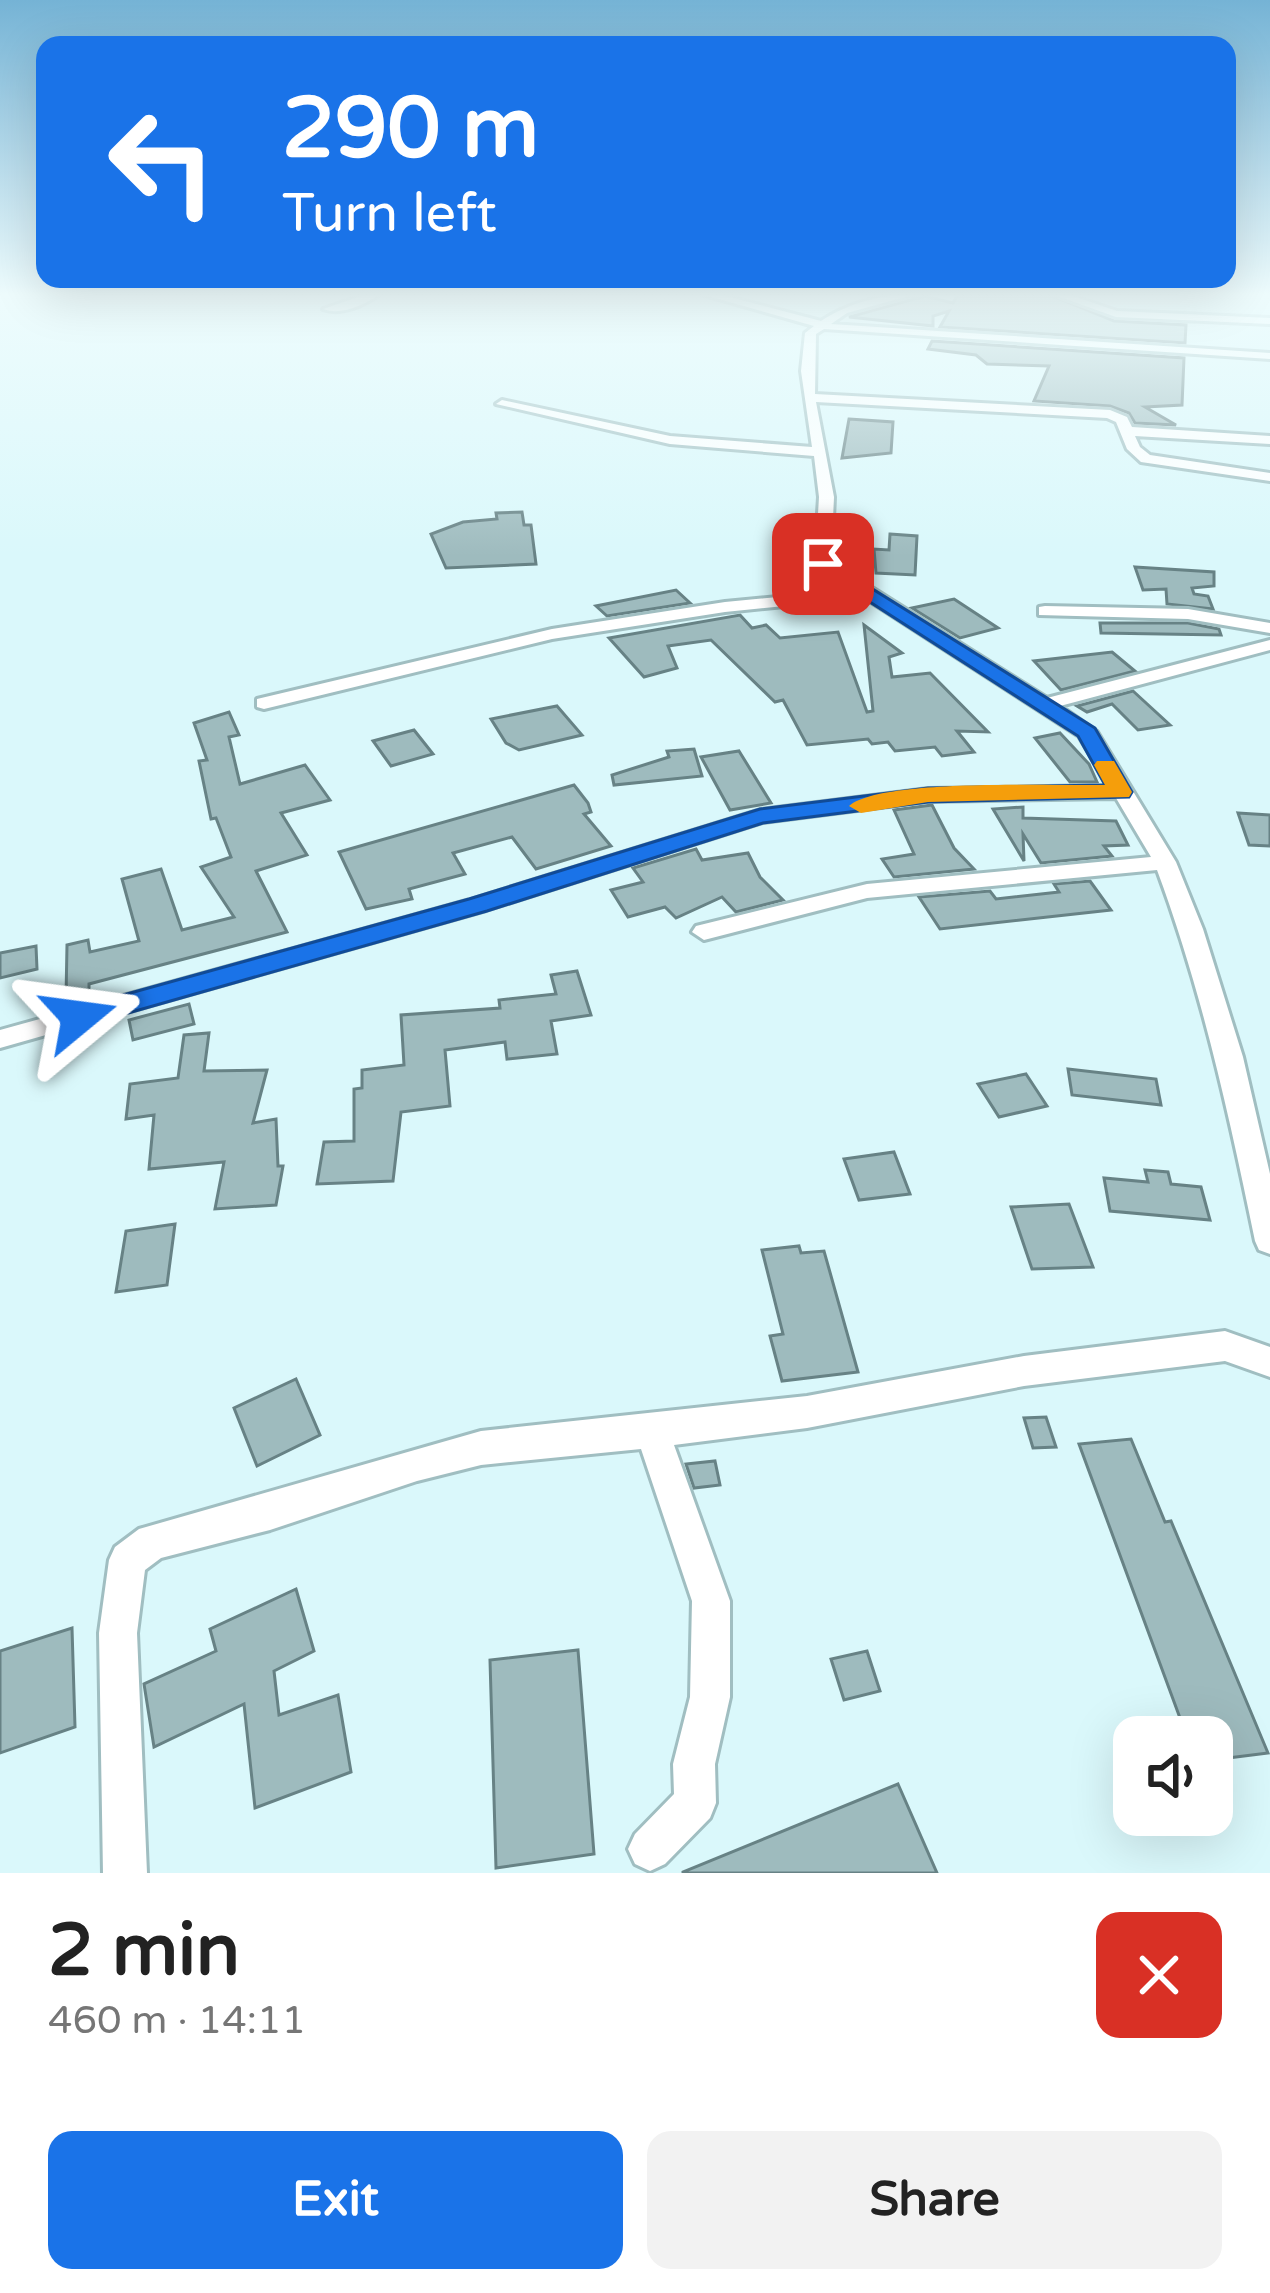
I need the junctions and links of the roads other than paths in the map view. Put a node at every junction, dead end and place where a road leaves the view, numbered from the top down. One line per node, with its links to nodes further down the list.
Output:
1 (809, 381): 2 (street)
2 (810, 398): 4 (street); 6 (street)
3 (502, 404): 6 (street)
4 (1126, 430): 5 (street); 7 (street)
5 (1270, 440)
6 (820, 452): 8 (street)
7 (1270, 477)
8 (868, 593): 12 (street); 13 (street)
9 (1045, 611): 10 (street)
10 (1270, 628)
11 (1270, 645): 13 (street)
12 (264, 703)
13 (1046, 704): 14 (street)
14 (1120, 792): 15 (street); 17 (street)
15 (1165, 862): 16 (street); 18 (street)
16 (704, 932)
17 (0, 1039)
18 (1270, 1241)
19 (1270, 1362): 20 (street)
20 (652, 1432): 21 (street); 22 (street)
21 (650, 1849)
22 (125, 1873)

